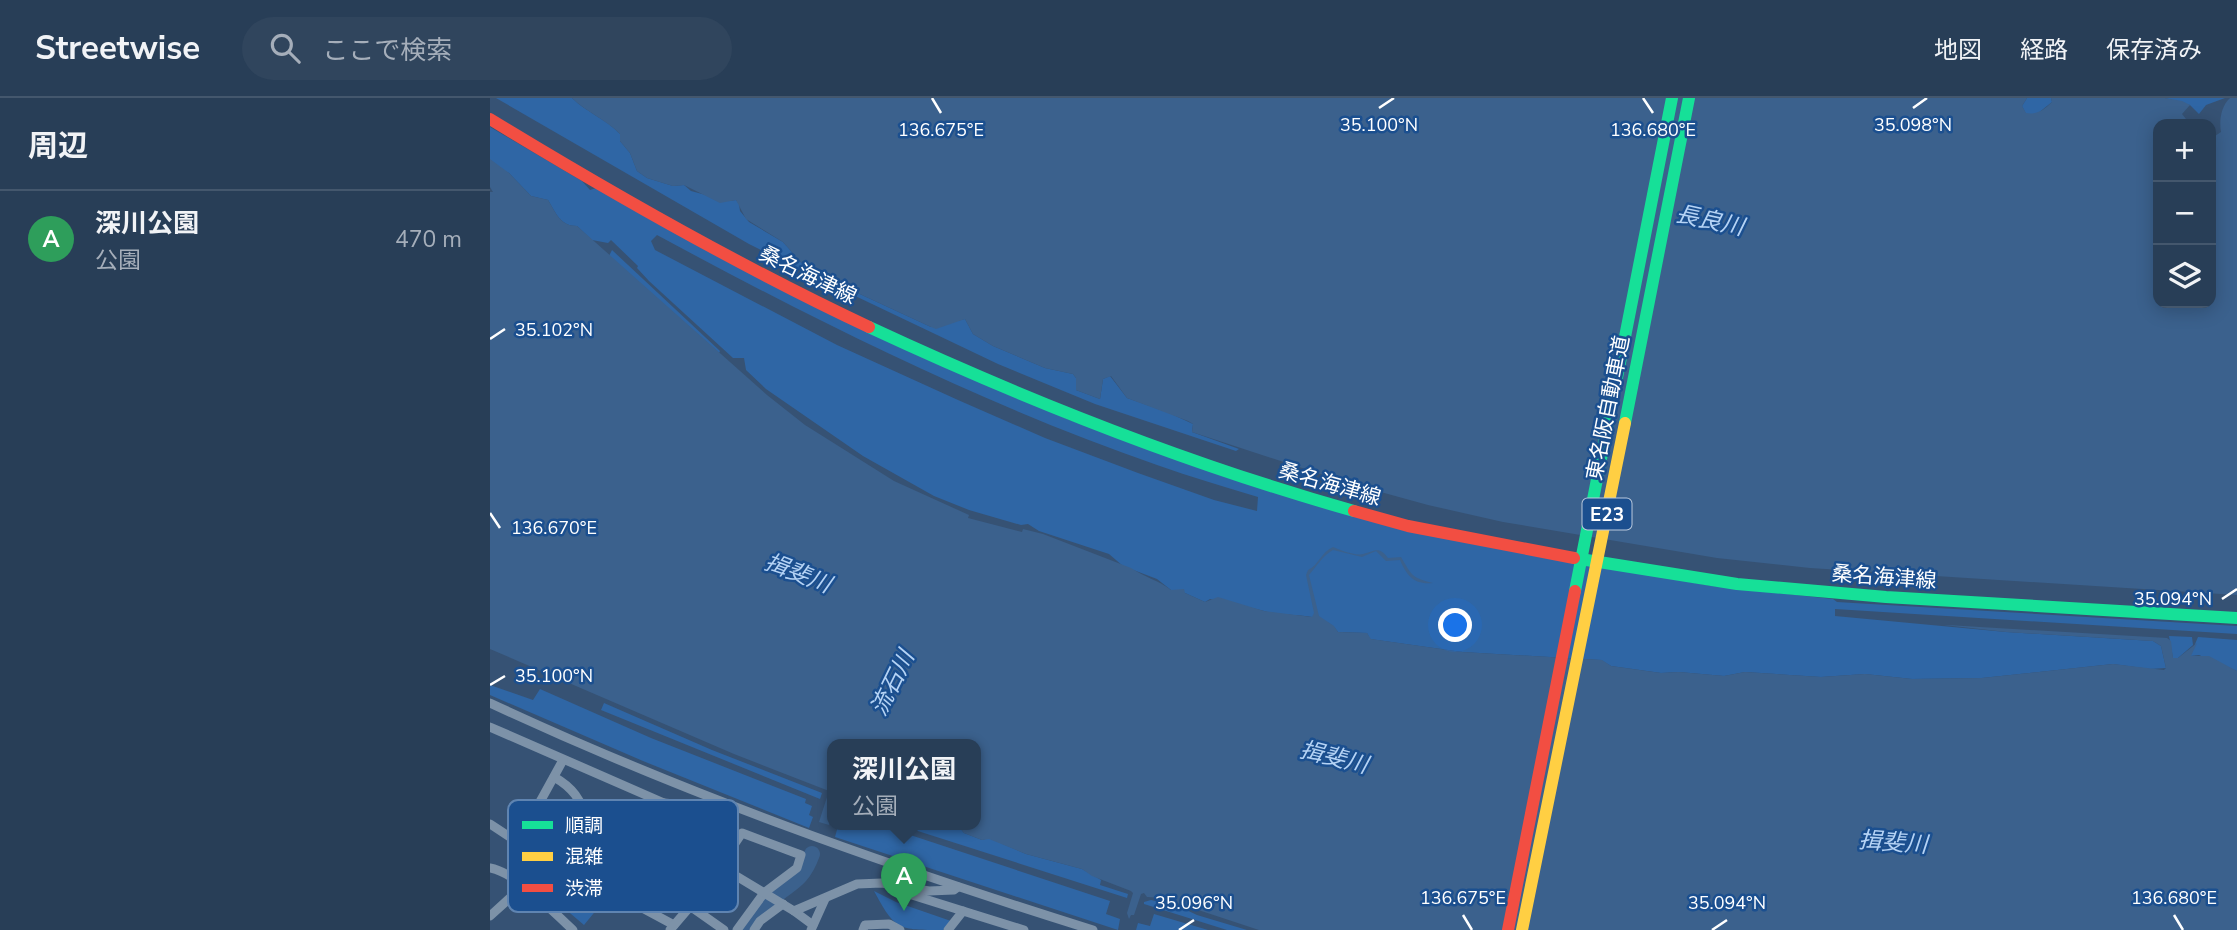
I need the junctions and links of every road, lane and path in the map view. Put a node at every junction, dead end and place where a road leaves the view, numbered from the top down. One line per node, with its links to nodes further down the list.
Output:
1 (1672, 98): 45 (main road, 東名阪自動車道 / E23)
2 (1689, 98): 46 (main road, 東名阪自動車道 / E23)
3 (490, 119): 4 (main road, 桑名海津線)
4 (2237, 618)
5 (490, 703): 12 (street)
6 (490, 727): 7 (street)
7 (563, 760): 8 (street); 11 (street)
8 (554, 777): 9 (street); 10 (street)
9 (541, 800)
10 (577, 800)
11 (657, 800)
12 (719, 800)
13 (738, 808): 21 (street)
14 (490, 824): 15 (street)
15 (508, 836)
16 (738, 840): 22 (street)
17 (492, 870): 19 (street)
18 (738, 876): 22 (street)
19 (508, 878)
20 (874, 883): 21 (street); 23 (street); 27 (street)
21 (958, 887): 33 (street)
22 (765, 893): 25 (street); 38 (street)
23 (825, 899): 26 (street); 35 (street)
24 (508, 900): 32 (street)
25 (780, 902): 26 (street); 39 (street)
26 (794, 911): 35 (street)
27 (963, 911): 42 (street); 43 (street)
28 (553, 912): 36 (street)
29 (649, 912): 34 (street)
30 (685, 912): 34 (street)
31 (698, 912): 37 (street)
32 (490, 916)
33 (1071, 926): 44 (street)
34 (672, 928)
35 (813, 928)
36 (573, 930)
37 (724, 930)
38 (737, 930)
39 (754, 930)
40 (863, 930): 41 (street)
41 (900, 930)
42 (948, 930)
43 (1024, 930)
44 (1093, 930)
45 (1508, 930)
46 (1522, 930)

